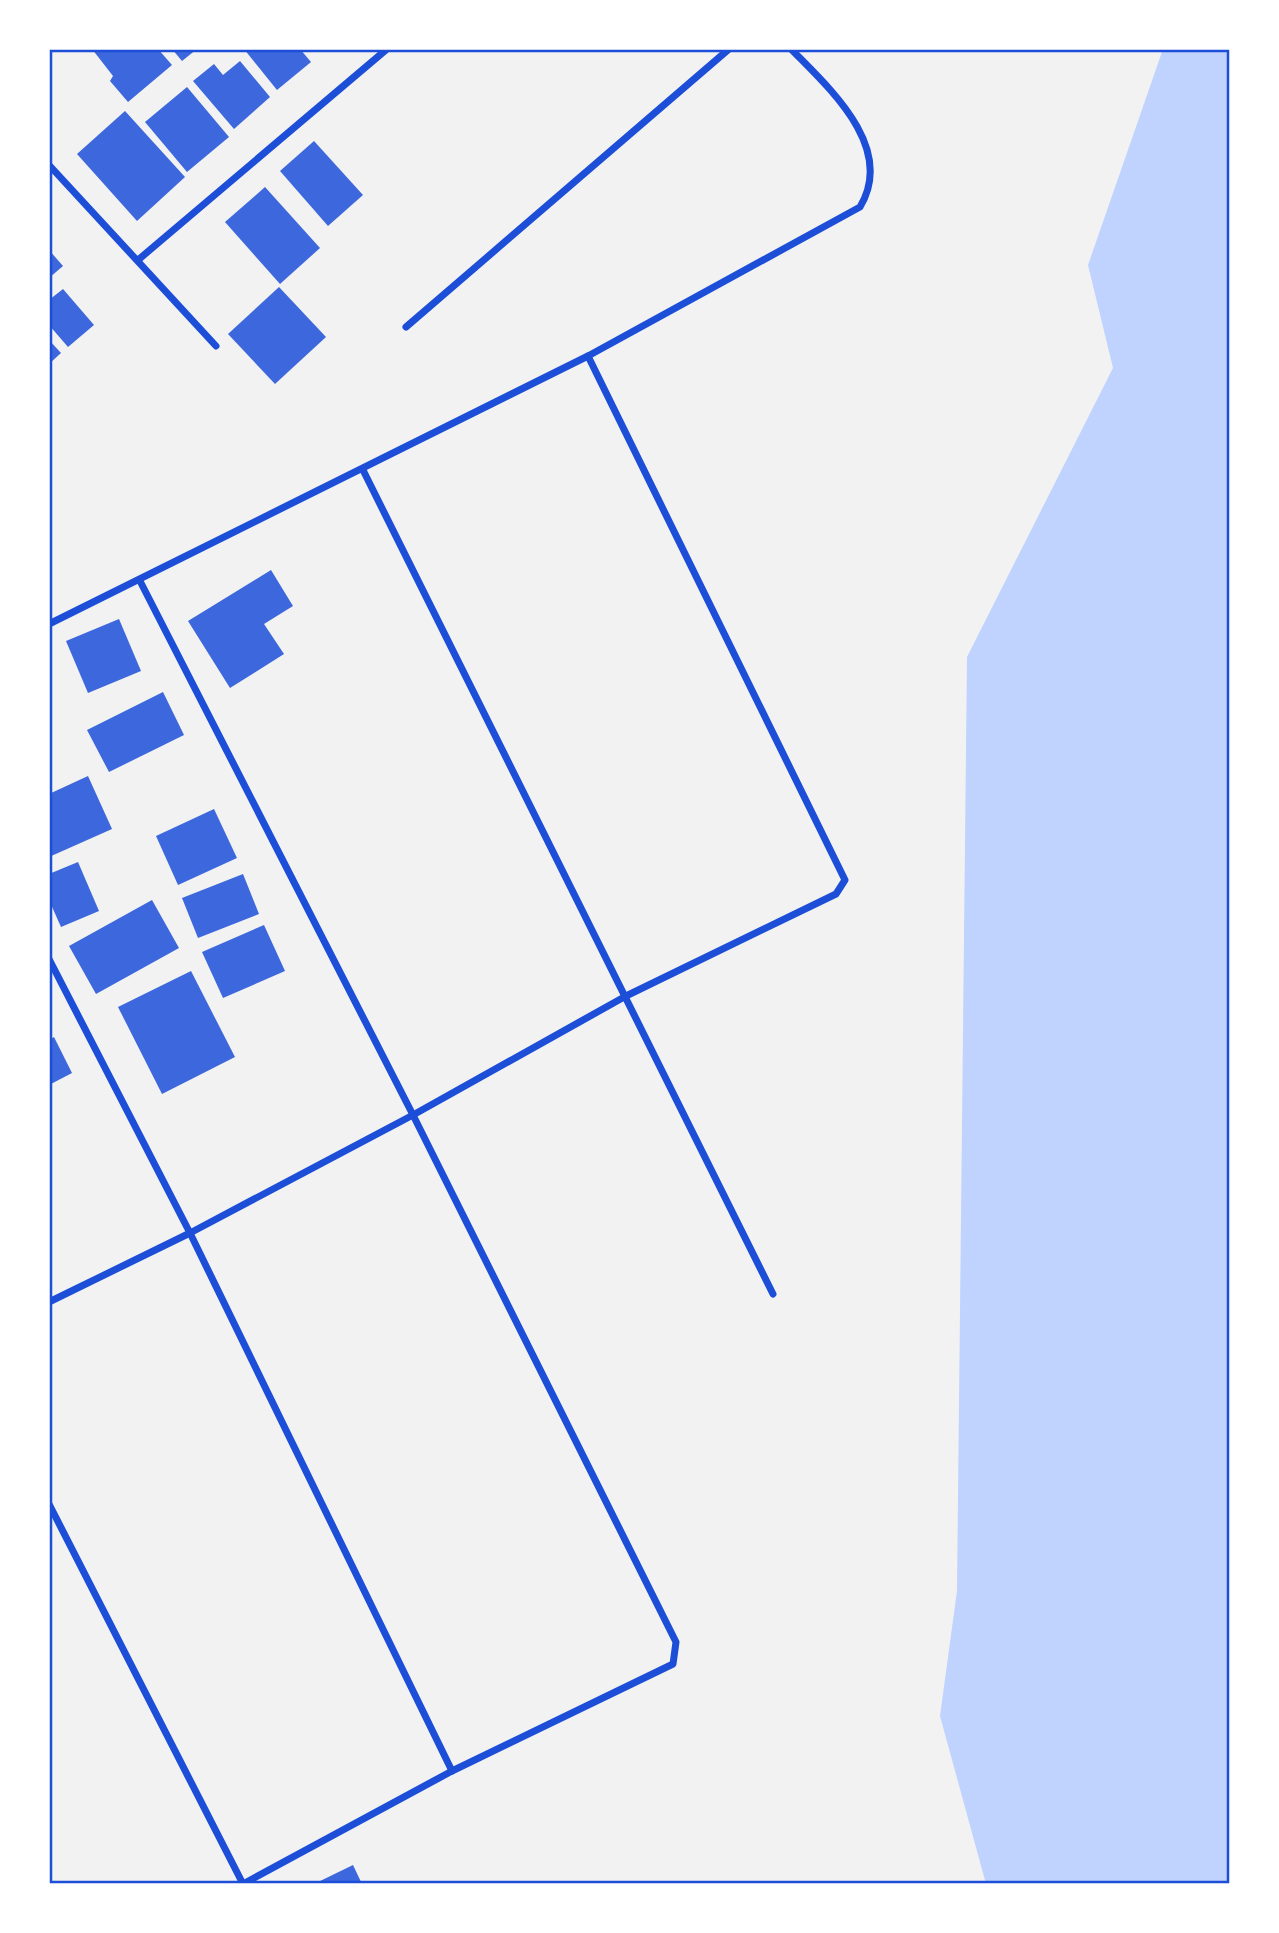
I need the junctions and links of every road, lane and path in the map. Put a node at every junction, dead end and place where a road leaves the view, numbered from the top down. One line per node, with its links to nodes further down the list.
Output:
1 (387, 49): 5 (street)
2 (729, 49): 6 (street)
3 (790, 49): 8 (street)
4 (49, 164): 5 (street)
5 (138, 260): 7 (street)
6 (406, 327)
7 (216, 346)
8 (588, 356): 9 (street); 13 (street)
9 (363, 470): 10 (street); 13 (street)
10 (140, 581): 11 (street); 14 (street)
11 (49, 624)
12 (49, 959): 15 (street)
13 (626, 996): 14 (street); 16 (street)
14 (413, 1115): 15 (street); 19 (street)
15 (190, 1233): 17 (street); 19 (street)
16 (774, 1294)
17 (49, 1302)
18 (49, 1504): 20 (street)
19 (452, 1772): 20 (street)
20 (243, 1884)

